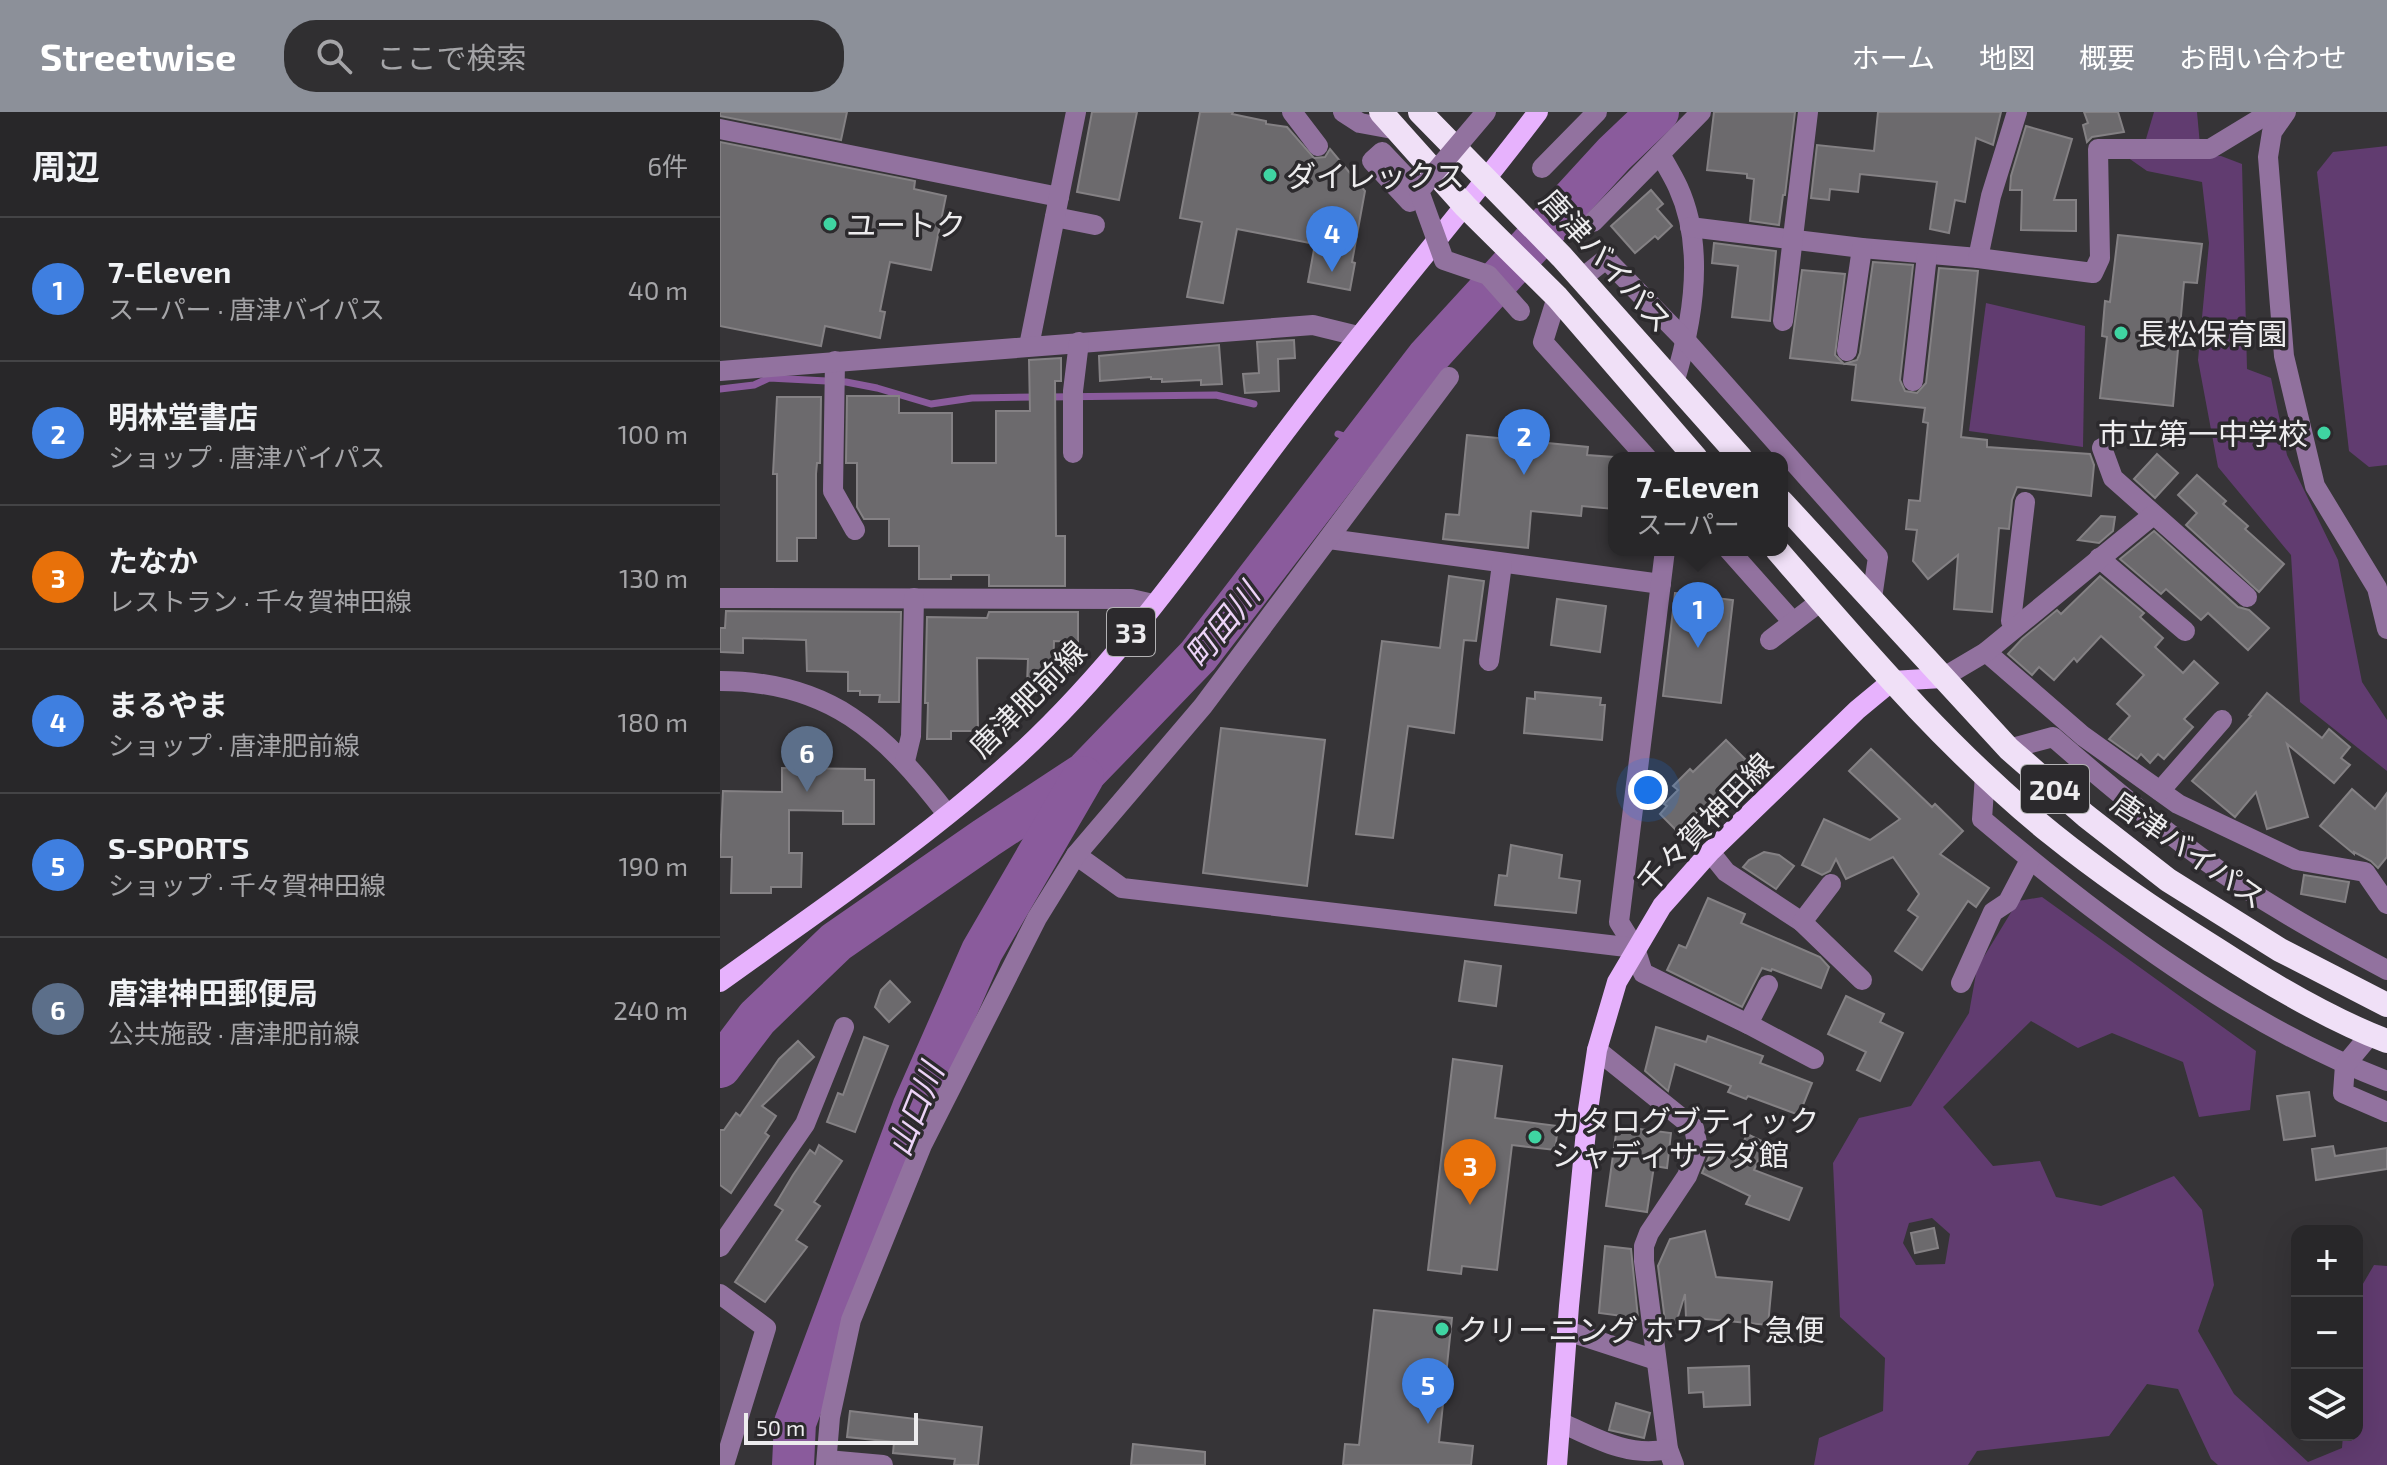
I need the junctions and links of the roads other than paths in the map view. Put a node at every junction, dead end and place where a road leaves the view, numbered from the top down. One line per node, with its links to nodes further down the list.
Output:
1 (1076, 112): 20 (street)
2 (1292, 112): 15 (street)
3 (1343, 112): 13 (street)
4 (1420, 112): 18 (highway, 唐津バイパス)
5 (1486, 112): 30 (street, bridge)
6 (1538, 112): 18 (main road, 唐津肥前線)
7 (1597, 112): 17 (street)
8 (1701, 112): 16 (street)
9 (1808, 112): 24 (street)
10 (2017, 112): 27 (street)
11 (2271, 112): 27 (street)
12 (2286, 112): 68 (street)
13 (1390, 121): 19 (highway, 唐津バイパス)
14 (720, 129): 20 (street)
15 (1318, 146)
16 (1660, 154): 21 (street); 23 (street)
17 (1542, 168)
18 (1487, 179): 19 (main road, 唐津肥前線); 28 (highway, 唐津バイパス)
19 (1465, 206): 29 (highway, 唐津バイパス); 32 (main road, 唐津肥前線 / 33)
20 (1057, 207): 22 (street); 35 (street)
21 (1593, 222)
22 (1095, 225)
23 (1690, 227): 24 (street); 34 (street)
24 (1791, 238): 25 (street); 31 (street)
25 (1862, 248): 26 (street); 36 (street)
26 (1927, 255): 27 (street); 40 (street)
27 (1978, 258)
28 (1582, 278): 34 (street); 41 (highway, 唐津バイパス)
29 (1557, 297): 43 (street); 44 (highway, 唐津バイパス)
30 (1520, 311)
31 (1783, 321)
32 (1358, 336): 33 (street); 65 (main road, 唐津肥前線 / 33)
33 (1079, 342): 35 (street); 47 (street)
34 (1687, 342): 41 (street); 46 (street)
35 (1029, 346): 38 (street)
36 (1847, 351)
37 (720, 371): 38 (street)
38 (835, 374): 52 (street)
39 (1449, 377): 53 (street)
40 (1913, 381)
41 (1674, 383): 45 (highway, 唐津バイパス)
42 (2102, 448): 51 (street)
43 (1642, 452)
44 (1691, 452)
45 (1736, 452)
46 (1785, 452)
47 (1073, 453)
48 (1788, 456): 63 (street)
49 (2025, 502): 67 (street)
50 (1788, 508): 63 (highway, 唐津バイパス / 204)
51 (2153, 515): 57 (street); 60 (street)
52 (855, 530)
53 (1329, 539): 58 (street); 83 (street)
54 (1664, 556): 59 (street)
55 (1734, 556): 66 (street)
56 (1782, 556): 64 (highway, 204)
57 (2099, 558): 67 (street); 69 (street)
58 (1502, 564): 59 (street); 72 (street)
59 (1661, 584): 88 (street)
60 (2247, 597)
61 (720, 598): 62 (street)
62 (914, 598): 65 (street); 78 (street)
63 (1872, 598): 73 (highway, 唐津バイパス / 204)
64 (1821, 601): 66 (street); 75 (highway, 204)
65 (1153, 604): 81 (main road, 唐津肥前線 / 33)
66 (1793, 622): 70 (street)
67 (2015, 627): 71 (street)
68 (2387, 629)
69 (2185, 631)
70 (1770, 640)
71 (1986, 652): 73 (street); 80 (street)
72 (1489, 661)
73 (1942, 678): 75 (main road); 77 (highway, 唐津バイパス / 204)
74 (720, 681): 78 (street)
75 (1892, 681): 79 (highway, 204); 82 (main road, 千々賀神田線)
76 (2222, 720): 80 (street)
77 (2009, 749): 89 (street); 94 (highway, 唐津バイパス / 204)
78 (905, 761): 81 (street)
79 (1985, 775): 84 (street); 97 (highway, 204)
80 (2160, 791): 86 (street)
81 (947, 814): 91 (main road, 唐津肥前線 / 33)
82 (1710, 852): 87 (street); 88 (main road, 千々賀神田線)
83 (1076, 855): 88 (street); 109 (street)
84 (2030, 860): 92 (street); 100 (street)
85 (1831, 884): 87 (street)
86 (2387, 904)
87 (1802, 922): 90 (street)
88 (1635, 948): 95 (street); 98 (main road, 千々賀神田線)
89 (2387, 970)
90 (1862, 980)
91 (720, 982)
92 (1961, 983)
93 (1768, 985): 95 (street)
94 (2387, 1005)
95 (1748, 1024): 99 (street)
96 (844, 1027): 103 (street)
97 (2378, 1038): 100 (street)
98 (1597, 1050): 105 (main road, 千々賀神田線); 106 (street)
99 (1814, 1059)
100 (2345, 1065): 101 (street); 102 (street)
101 (2387, 1081)
102 (2387, 1112)
103 (720, 1247)
104 (720, 1294): 110 (street)
105 (1567, 1331): 106 (street); 107 (main road, 千々賀神田線)
106 (1656, 1360): 108 (street)
107 (1560, 1422): 108 (street); 112 (main road, 千々賀神田線)
108 (1671, 1457)
109 (826, 1462): 111 (street)
110 (724, 1465)
111 (881, 1465)
112 (1557, 1465)

